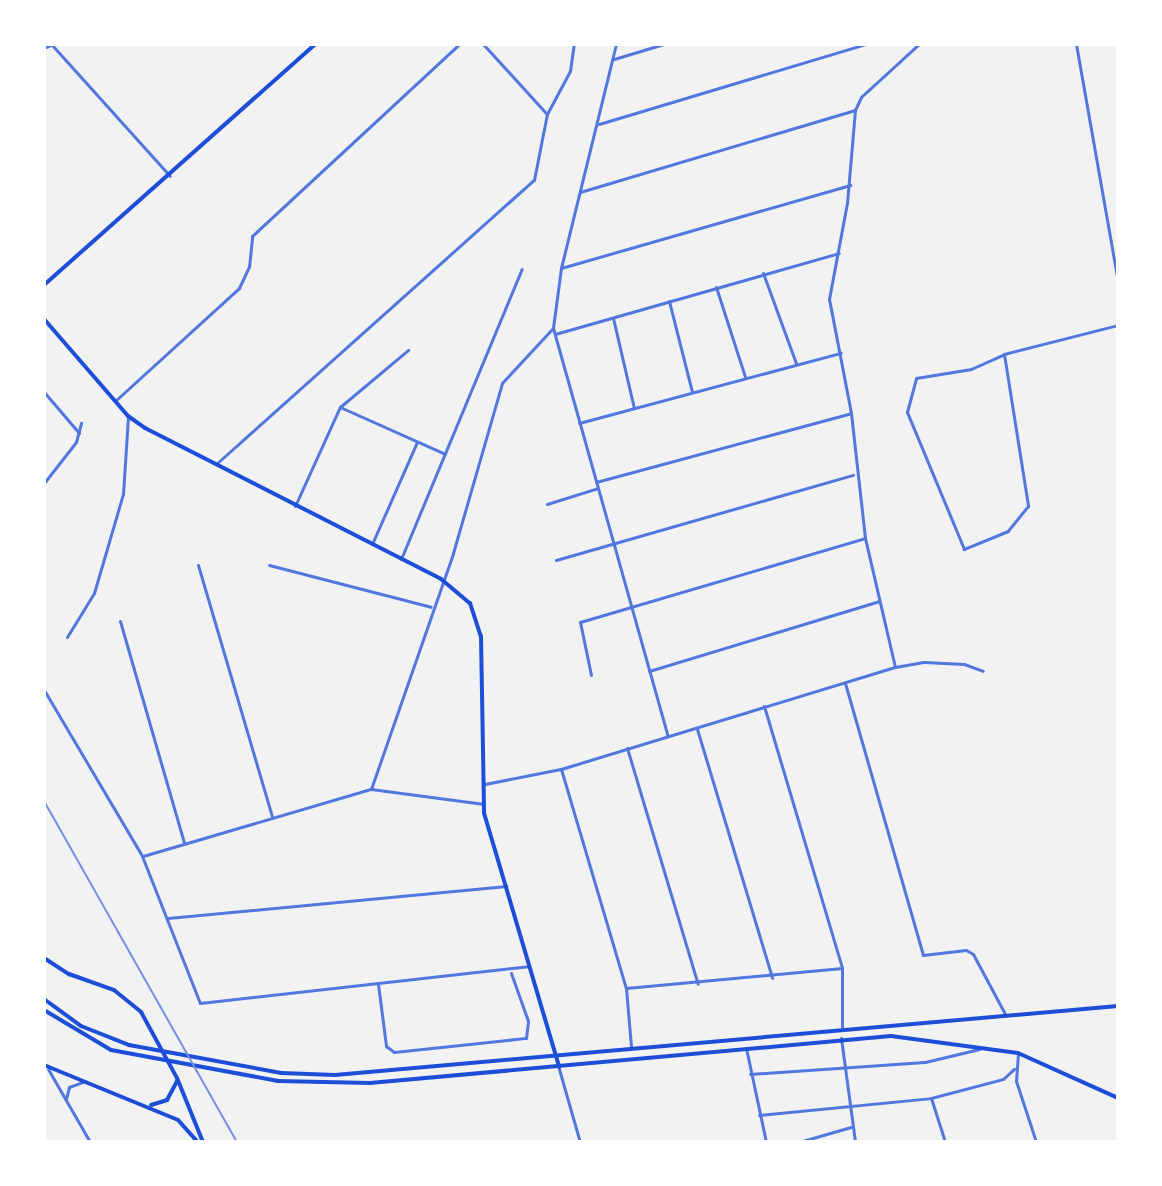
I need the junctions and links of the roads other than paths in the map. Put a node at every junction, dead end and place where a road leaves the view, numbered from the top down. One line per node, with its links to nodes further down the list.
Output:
1 (52, 44): 11 (street); 16 (street)
2 (315, 44): 16 (main road)
3 (459, 44): 39 (street)
4 (483, 44): 14 (street)
5 (574, 44): 14 (street)
6 (616, 44): 12 (street)
7 (664, 44): 12 (street)
8 (866, 44): 15 (street)
9 (919, 44): 13 (street)
10 (1076, 44): 23 (street)
11 (44, 48)
12 (613, 59): 15 (street)
13 (855, 110): 17 (street); 18 (street)
14 (547, 114): 49 (street)
15 (599, 124): 18 (street)
16 (170, 176): 24 (main road)
17 (850, 185): 19 (street); 20 (street)
18 (580, 192): 20 (street)
19 (839, 253): 22 (street); 33 (street)
20 (561, 268): 30 (street)
21 (522, 269): 48 (street)
22 (763, 273): 25 (street); 35 (street)
23 (1118, 282)
24 (44, 285)
25 (716, 287): 26 (street); 36 (street)
26 (669, 301): 27 (street); 38 (street)
27 (612, 316): 31 (street); 41 (street)
28 (44, 319): 39 (main road)
29 (1118, 325): 34 (street)
30 (553, 328): 31 (street); 63 (street)
31 (555, 334): 45 (street)
32 (408, 350): 40 (street)
33 (841, 353): 35 (street); 42 (street)
34 (1004, 354): 34 (street)
35 (796, 363): 36 (street)
36 (745, 377): 38 (street)
37 (44, 392): 46 (street)
38 (692, 392): 41 (street)
39 (115, 401): 43 (main road)
40 (340, 407): 47 (street); 55 (street)
41 (634, 408): 45 (street)
42 (851, 413): 50 (street); 51 (street)
43 (128, 416): 49 (main road); 68 (street)
44 (81, 423): 46 (street)
45 (579, 423): 51 (street)
46 (79, 433): 52 (street)
47 (417, 442): 48 (street); 58 (street)
48 (445, 454): 59 (street)
49 (215, 465): 55 (main road)
50 (854, 475): 56 (street); 57 (street)
51 (596, 482): 53 (street)
52 (44, 483)
53 (598, 488): 54 (street); 57 (street)
54 (547, 504)
55 (295, 506): 58 (main road)
56 (865, 538): 64 (street); 66 (street)
57 (614, 543): 60 (street); 66 (street)
58 (372, 544): 59 (main road)
59 (401, 559): 63 (main road)
60 (556, 560)
61 (198, 565): 83 (street)
62 (269, 565): 65 (street)
63 (441, 579): 65 (street); 80 (main road)
64 (880, 601): 69 (street); 70 (street)
65 (431, 607): 81 (street)
66 (632, 608): 70 (street); 72 (street)
67 (120, 621): 84 (street)
68 (67, 637)
69 (895, 667): 71 (street); 73 (street)
70 (649, 671): 77 (street)
71 (983, 671)
72 (591, 675)
73 (845, 682): 75 (street); 99 (street)
74 (44, 690): 85 (street)
75 (764, 706): 76 (street); 90 (street)
76 (696, 728): 77 (street); 92 (street)
77 (668, 736): 78 (street)
78 (627, 748): 79 (street); 94 (street)
79 (561, 769): 80 (street); 95 (street)
80 (484, 784): 82 (main road)
81 (371, 789): 82 (street); 83 (street)
82 (484, 804): 86 (main road)
83 (272, 817): 84 (street)
84 (184, 843): 85 (street)
85 (142, 856): 87 (street)
86 (506, 886): 87 (street); 89 (main road)
87 (168, 918): 93 (street)
88 (44, 958): 112 (main road)
89 (530, 965): 91 (street); 106 (main road)
90 (842, 968): 92 (street); 100 (street)
91 (511, 972): 93 (street); 93 (street)
92 (772, 978): 94 (street)
93 (378, 984)
94 (698, 984): 95 (street)
95 (626, 988): 102 (street)
96 (44, 999): 106 (main road)
97 (1118, 1006): 99 (main road)
98 (44, 1010): 108 (main road)
99 (1005, 1014): 100 (main road)
100 (842, 1027): 102 (main road)
101 (841, 1038): 103 (main road); 104 (main road); 109 (street)
102 (631, 1046): 106 (main road)
103 (746, 1048): 108 (main road); 111 (street)
104 (979, 1049): 105 (main road); 109 (street)
105 (1018, 1053): 110 (street); 115 (main road)
106 (555, 1056): 108 (main road)
107 (46, 1067): 113 (main road); 116 (street)
108 (559, 1067): 123 (street)
109 (845, 1068): 111 (street); 118 (street)
110 (1014, 1069): 114 (street); 128 (street)
111 (750, 1074): 119 (street)
112 (177, 1078): 117 (main road); 122 (main road)
113 (83, 1082): 116 (street); 117 (main road)
114 (931, 1098): 118 (street); 127 (street)
115 (1118, 1098)
116 (66, 1099): 121 (street)
117 (144, 1103): 122 (main road)
118 (850, 1107): 119 (street); 120 (street)
119 (759, 1115): 124 (street)
120 (851, 1127): 125 (street); 126 (street)
121 (90, 1142)
122 (200, 1142)
123 (580, 1142)
124 (766, 1142)
125 (799, 1142)
126 (855, 1142)
127 (945, 1142)
128 (1036, 1142)

